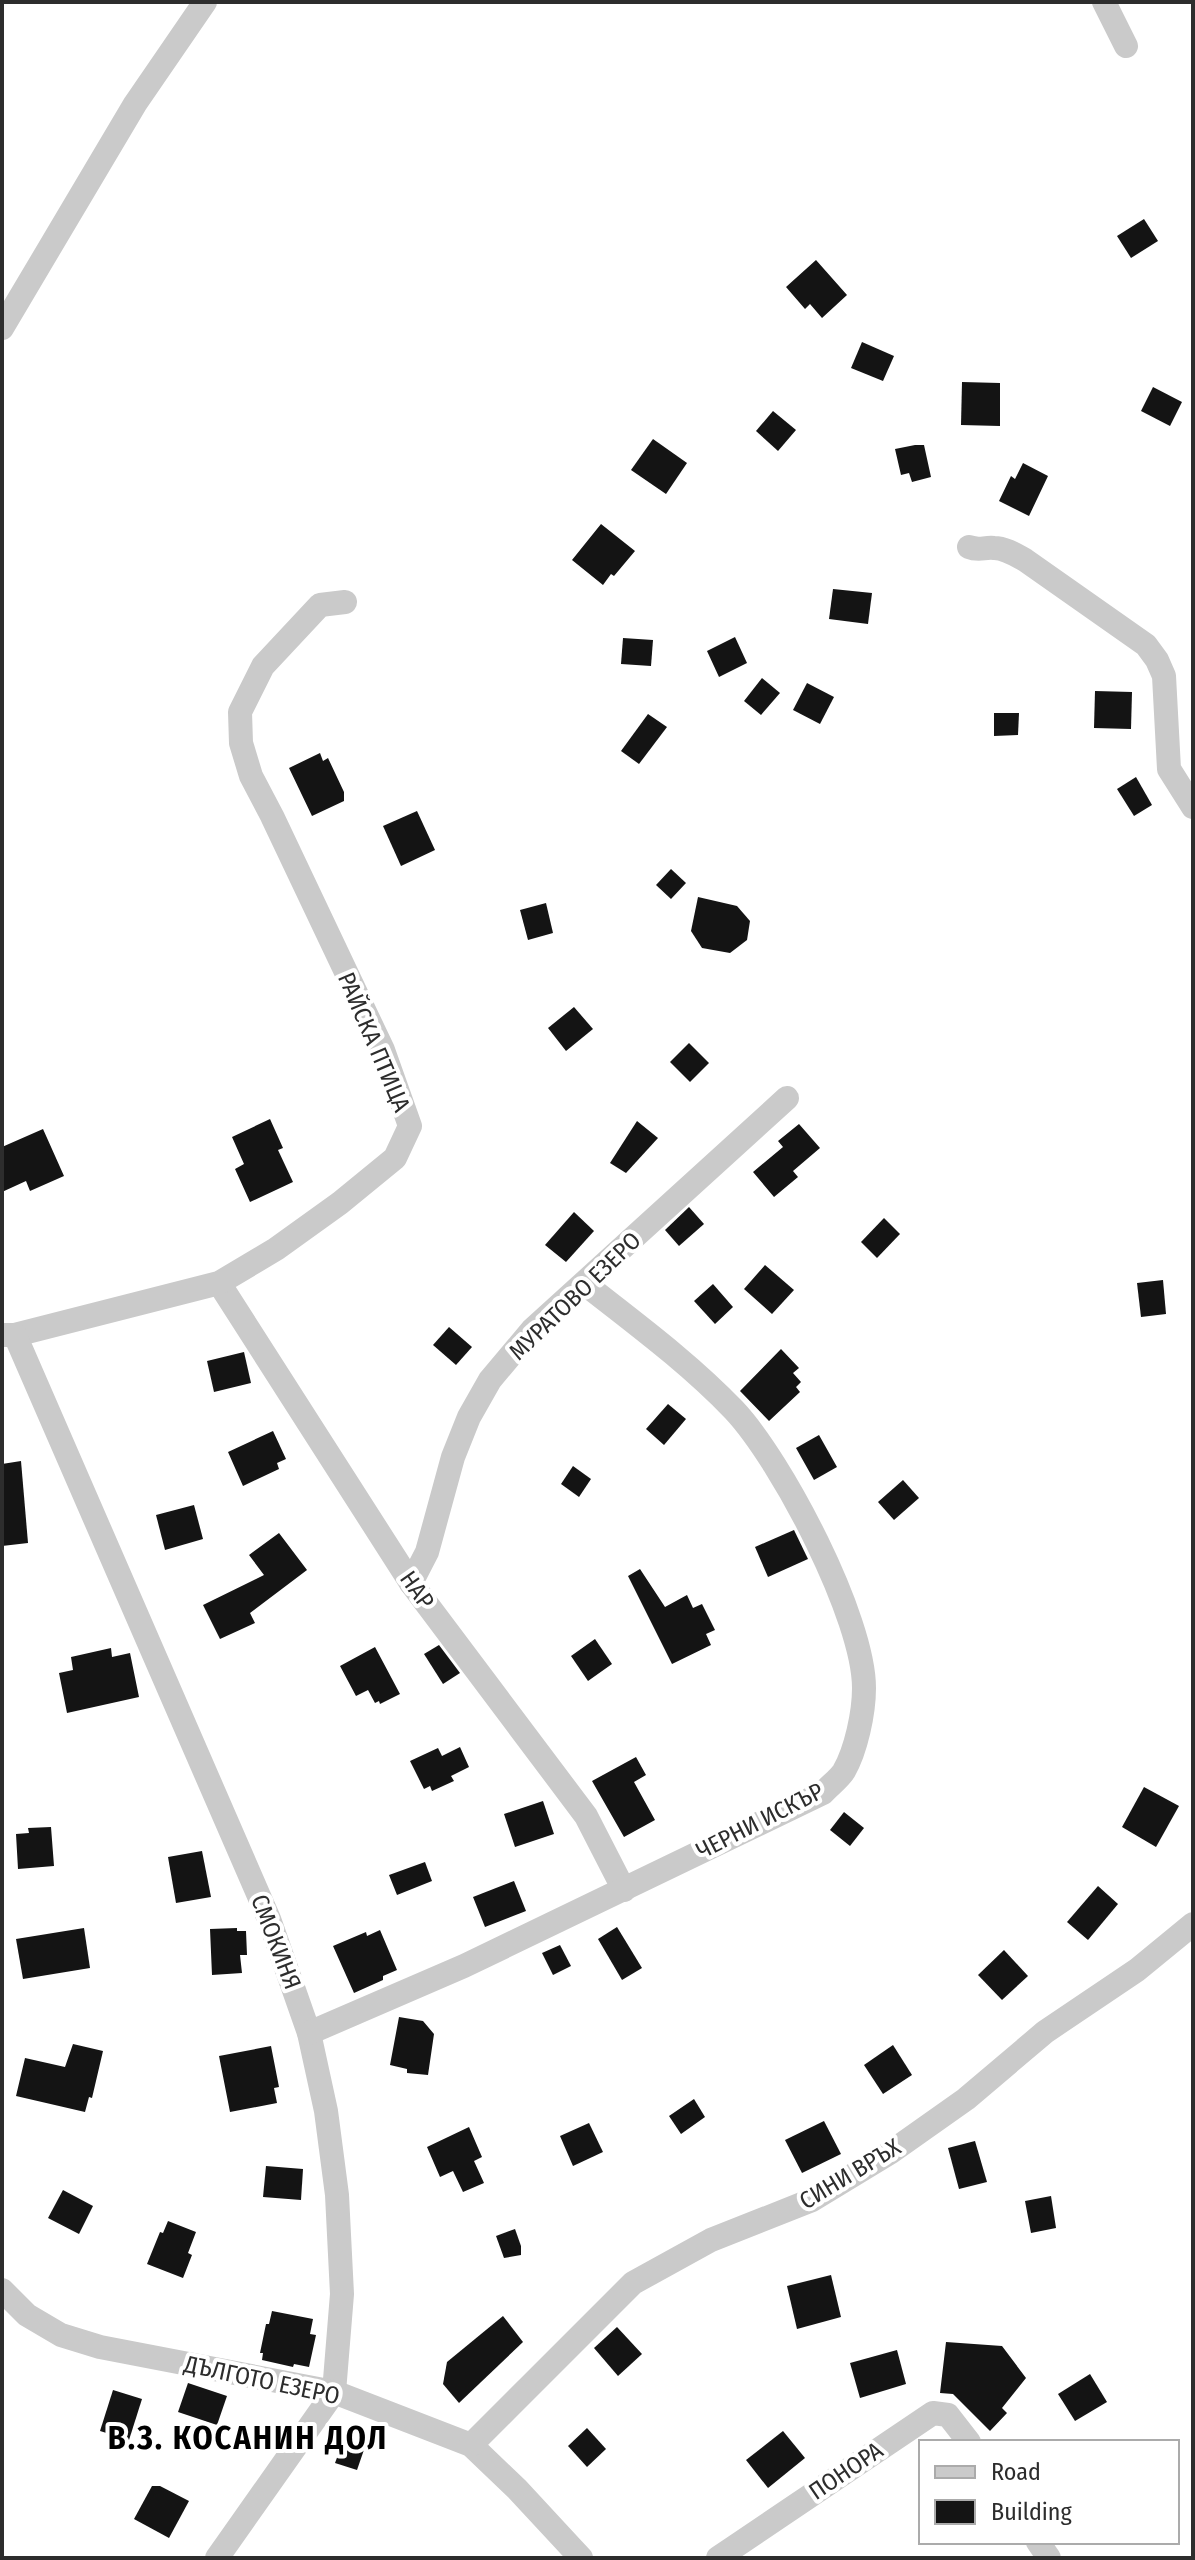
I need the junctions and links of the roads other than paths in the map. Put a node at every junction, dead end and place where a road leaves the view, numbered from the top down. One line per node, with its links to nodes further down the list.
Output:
1 (205, 2): 4 (street)
2 (1104, 2): 3 (street)
3 (1126, 46)
4 (2, 328)
5 (969, 547): 7 (street)
6 (345, 602): 9 (street, РАЙСКА ПТИЦА)
7 (1193, 807)
8 (787, 1098): 10 (street, МУРАТОВО ЕЗЕРО)
9 (219, 1283): 11 (street, РАЙСКА ПТИЦА); 12 (street, НАР)
10 (585, 1284): 12 (street, МУРАТОВО ЕЗЕРО); 13 (street, ЧЕРНИ ИСКЪР)
11 (9, 1335): 15 (street, СМОКИНЯ)
12 (411, 1583): 13 (street, НАР)
13 (624, 1890): 15 (street, ЧЕРНИ ИСКЪР)
14 (1193, 1924): 19 (street, СИНИ ВРЪХ)
15 (309, 2033): 17 (street, СМОКИНЯ)
16 (2, 2290): 17 (street, ДЪЛГОТО ЕЗЕРО)
17 (334, 2392): 19 (street, ДЪЛГОТО ЕЗЕРО); 20 (street)
18 (967, 2440): 22 (street, ПОНОРА)
19 (471, 2445): 21 (street, ДЪЛГОТО ЕЗЕРО)
20 (217, 2558)
21 (581, 2558)
22 (718, 2558)

